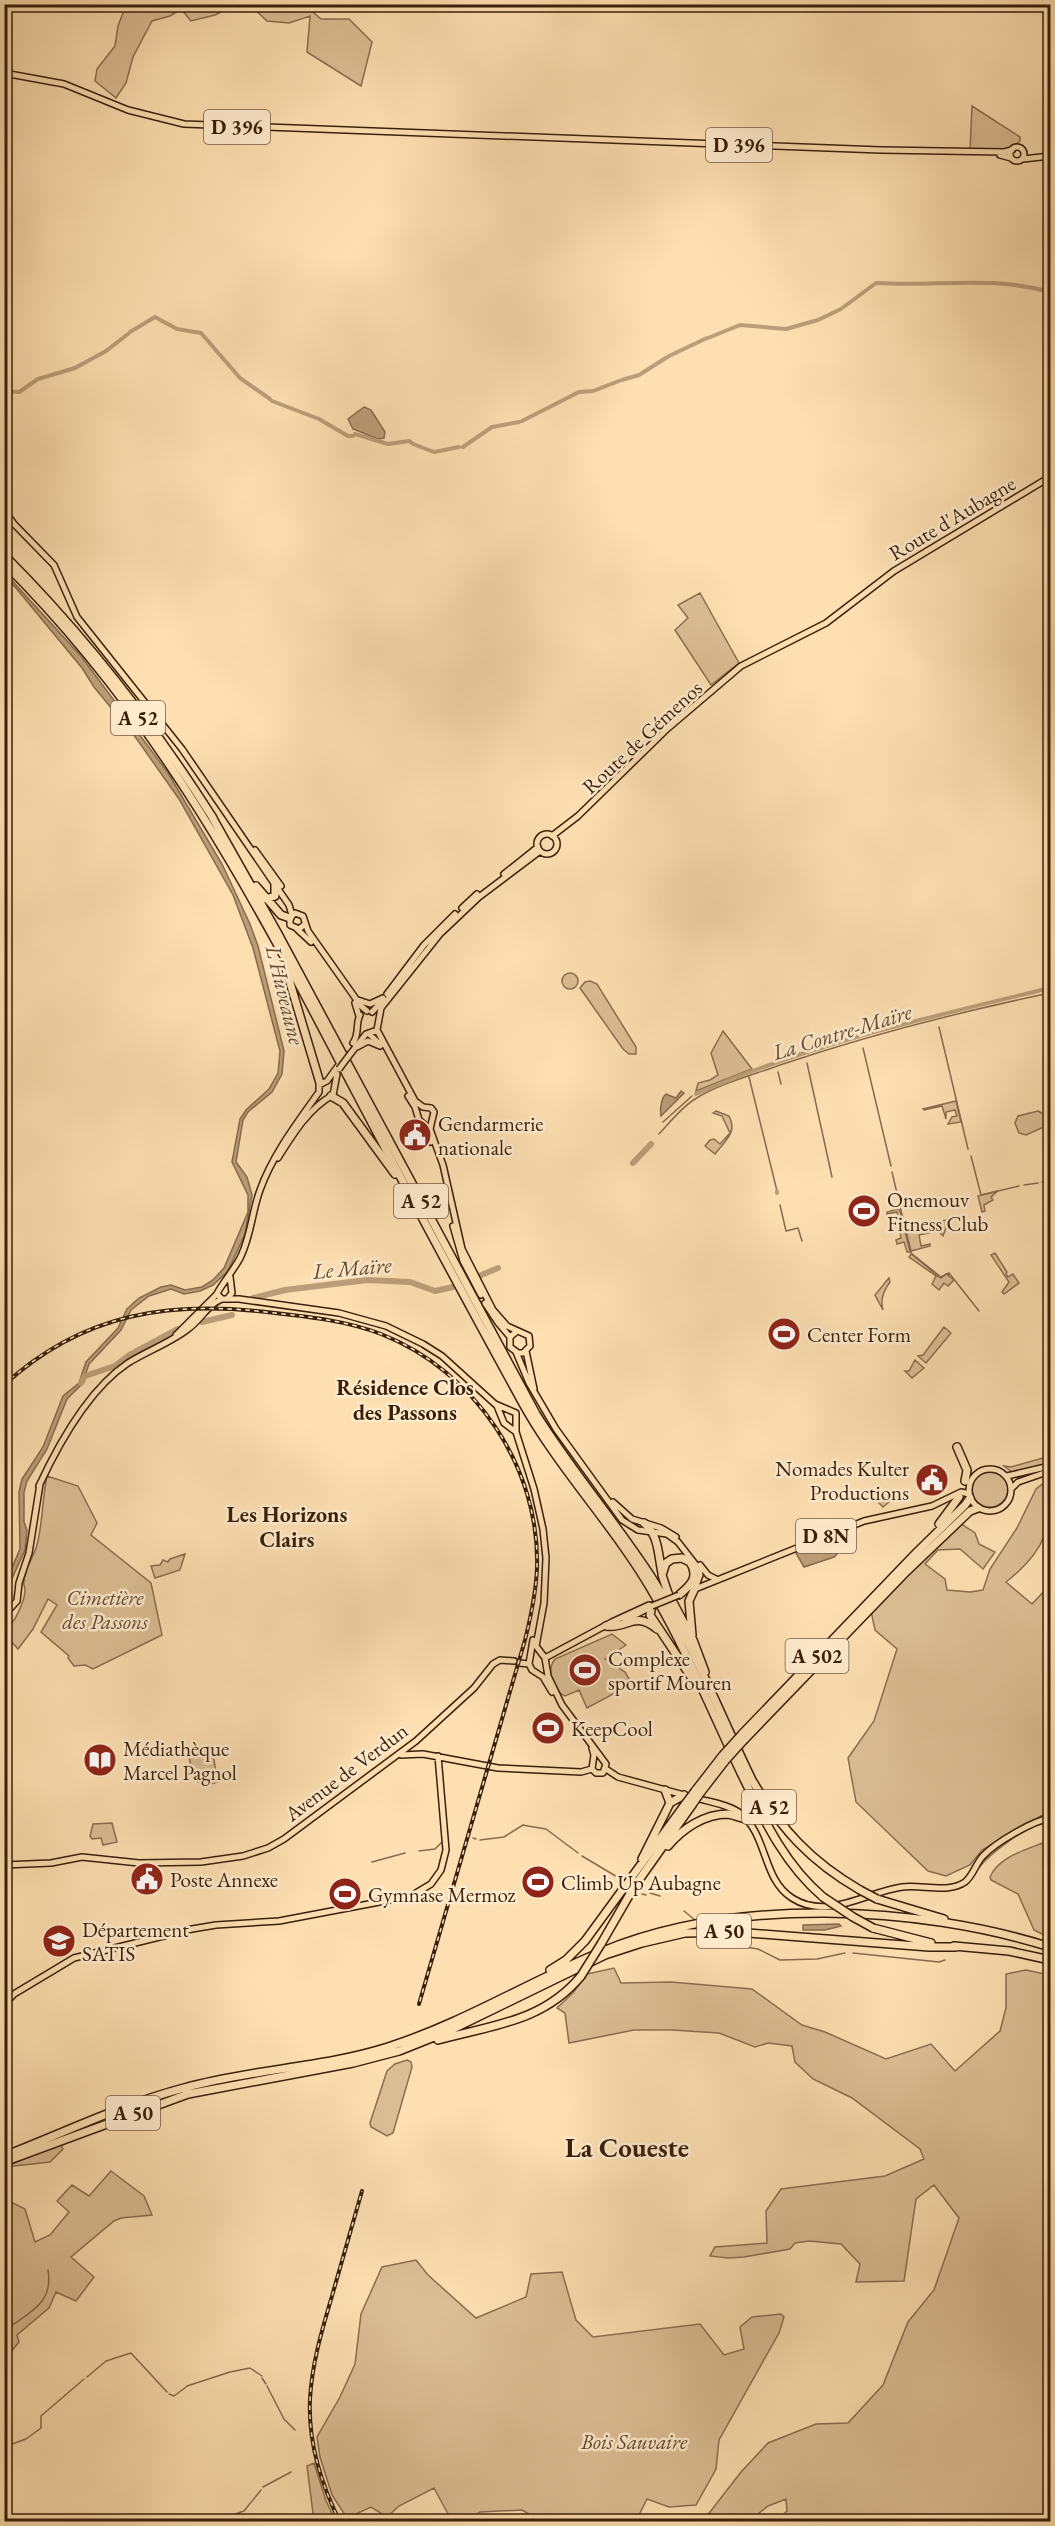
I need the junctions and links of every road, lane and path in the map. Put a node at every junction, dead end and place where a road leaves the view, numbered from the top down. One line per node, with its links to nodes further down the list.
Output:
1 (4, 73): 3 (main road, D 396)
2 (1012, 150): 3 (main road, D 396); 4 (main road); 7 (main road)
3 (906, 151): 7 (main road, D 396)
4 (1024, 151): 5 (main road); 8 (main road)
5 (1038, 156): 6 (main road); 8 (main road)
6 (1050, 156)
7 (1011, 158): 8 (main road)
8 (1023, 159)
9 (1050, 477): 13 (main road, Route d'Aubagne)
10 (4, 510): 15 (main road)
11 (4, 555): 14 (highway, A 52)
12 (4, 563): 19 (highway, A 52)
13 (872, 589): 16 (main road, Route de Gémenos)
14 (211, 815): 20 (highway); 95 (highway, A 52)
15 (236, 826): 18 (main road); 21 (main road)
16 (554, 839): 17 (main road); 17 (main road)
17 (539, 849): 25 (main road); 28 (main road)
18 (275, 884): 20 (highway); 21 (main road)
19 (248, 891): 35 (highway); 43 (highway, A 52)
20 (266, 898): 21 (highway)
21 (293, 916): 22 (main road); 23 (main road)
22 (304, 925): 23 (main road); 24 (main road)
23 (297, 929): 27 (main road)
24 (353, 996): 25 (main road); 26 (main road)
25 (384, 998): 26 (main road)
26 (369, 1011): 27 (main road); 28 (main road)
27 (359, 1016): 29 (main road)
28 (379, 1018): 30 (main road)
29 (358, 1028): 31 (main road); 33 (main road)
30 (377, 1030): 31 (main road); 39 (main road)
31 (368, 1034): 32 (main road); 33 (main road)
32 (384, 1049): 33 (main road); 40 (main road)
33 (350, 1052): 34 (main road, bridge)
34 (339, 1068): 35 (main road); 36 (main road)
35 (324, 1082): 36 (main road); 37 (main road)
36 (333, 1085): 38 (main road)
37 (319, 1092): 38 (main road); 42 (main road)
38 (328, 1097): 42 (main road); 43 (highway)
39 (423, 1107): 40 (main road); 41 (main road)
40 (418, 1112): 41 (main road)
41 (427, 1123): 50 (main road); 51 (main road)
42 (258, 1200): 44 (main road)
43 (440, 1250): 95 (highway, A 52)
44 (230, 1277): 45 (main road); 46 (main road)
45 (224, 1284): 46 (main road); 47 (main road)
46 (232, 1291): 48 (main road); 49 (main road)
47 (218, 1294): 48 (main road); 52 (main road)
48 (224, 1299): 49 (main road); 52 (main road)
49 (239, 1299): 56 (main road)
50 (516, 1332): 51 (main road); 53 (main road)
51 (510, 1337): 54 (main road)
52 (171, 1339): 85 (main road)
53 (526, 1351): 54 (main road); 55 (main road)
54 (516, 1352): 55 (main road)
55 (536, 1394): 65 (main road)
56 (495, 1404): 57 (main road); 58 (main road)
57 (507, 1410): 58 (main road); 59 (main road)
58 (502, 1416): 60 (main road)
59 (516, 1423): 60 (main road); 61 (main road)
60 (509, 1426): 61 (main road)
61 (516, 1432): 73 (main road)
62 (957, 1447): 67 (highway)
63 (1050, 1466): 66 (main road)
64 (1050, 1471): 68 (main road)
65 (588, 1474): 74 (main road); 75 (main road)
66 (1007, 1476): 67 (main road); 68 (main road)
67 (967, 1482): 69 (main road); 71 (main road, D 8N)
68 (1011, 1489): 72 (main road)
69 (969, 1496): 71 (main road, D 8N); 72 (main road); 76 (highway, A 502)
70 (960, 1497): 76 (highway)
71 (939, 1504): 80 (main road, D 8N)
72 (978, 1508): 96 (highway, A 502)
73 (541, 1520): 90 (main road); 91 (main road)
74 (644, 1523): 75 (highway); 79 (main road)
75 (653, 1532): 77 (highway); 78 (main road)
76 (916, 1552): 96 (highway, A 502)
77 (662, 1575): 83 (highway); 89 (highway)
78 (700, 1575): 81 (main road); 82 (main road)
79 (708, 1575): 80 (main road); 81 (main road)
80 (716, 1580): 81 (main road, D 8N)
81 (707, 1584): 82 (main road, D 8N)
82 (695, 1588): 83 (main road, D 8N); 89 (highway)
83 (679, 1596): 84 (main road, D 8N, bridge)
84 (652, 1606): 87 (main road, D 8N); 88 (highway)
85 (5, 1613): 86 (main road)
86 (4, 1623)
87 (606, 1626): 88 (highway); 90 (main road, D 8N)
88 (661, 1632): 95 (highway)
89 (693, 1640): 95 (highway)
90 (543, 1656): 91 (main road); 93 (main road)
91 (531, 1657): 92 (main road)
92 (529, 1664): 94 (main road); 97 (main road, Avenue de Verdun)
93 (546, 1665): 94 (main road); 101 (main road)
94 (538, 1672): 102 (main road)
95 (710, 1698): 116 (highway, A 52, bridge); 117 (highway, A 52, bridge)
96 (743, 1737): 108 (highway, A 502, bridge)
97 (416, 1741): 98 (main road, Avenue de Verdun); 99 (main road)
98 (408, 1750): 99 (main road); 113 (main road, Avenue de Verdun)
99 (421, 1753): 100 (main road)
100 (438, 1756): 103 (main road); 121 (main road)
101 (602, 1759): 102 (main road); 104 (main road)
102 (594, 1760): 103 (main road)
103 (592, 1769): 104 (main road)
104 (606, 1769): 105 (main road)
105 (665, 1790): 106 (main road); 107 (highway)
106 (684, 1795): 107 (highway); 109 (main road)
107 (670, 1803): 115 (highway)
108 (689, 1804): 114 (highway, A 502); 115 (highway, A 502)
109 (723, 1806): 110 (highway); 112 (main road)
110 (720, 1815): 112 (highway); 114 (highway)
111 (1050, 1818): 112 (main road)
112 (746, 1819)
113 (4, 1865)
114 (643, 1875): 122 (highway, A 502, bridge)
115 (610, 1908): 120 (highway, A 502)
116 (961, 1924): 118 (highway, A 50); 120 (highway, A 50)
117 (956, 1947): 119 (highway, A 50); 122 (highway, A 50)
118 (1050, 1947)
119 (1050, 1960)
120 (529, 1985): 123 (highway, A 50)
121 (7, 2002)
122 (421, 2044): 123 (highway, A 50)
123 (368, 2056): 124 (highway, A 50); 125 (highway, A 50)
124 (4, 2156)
125 (4, 2162)

